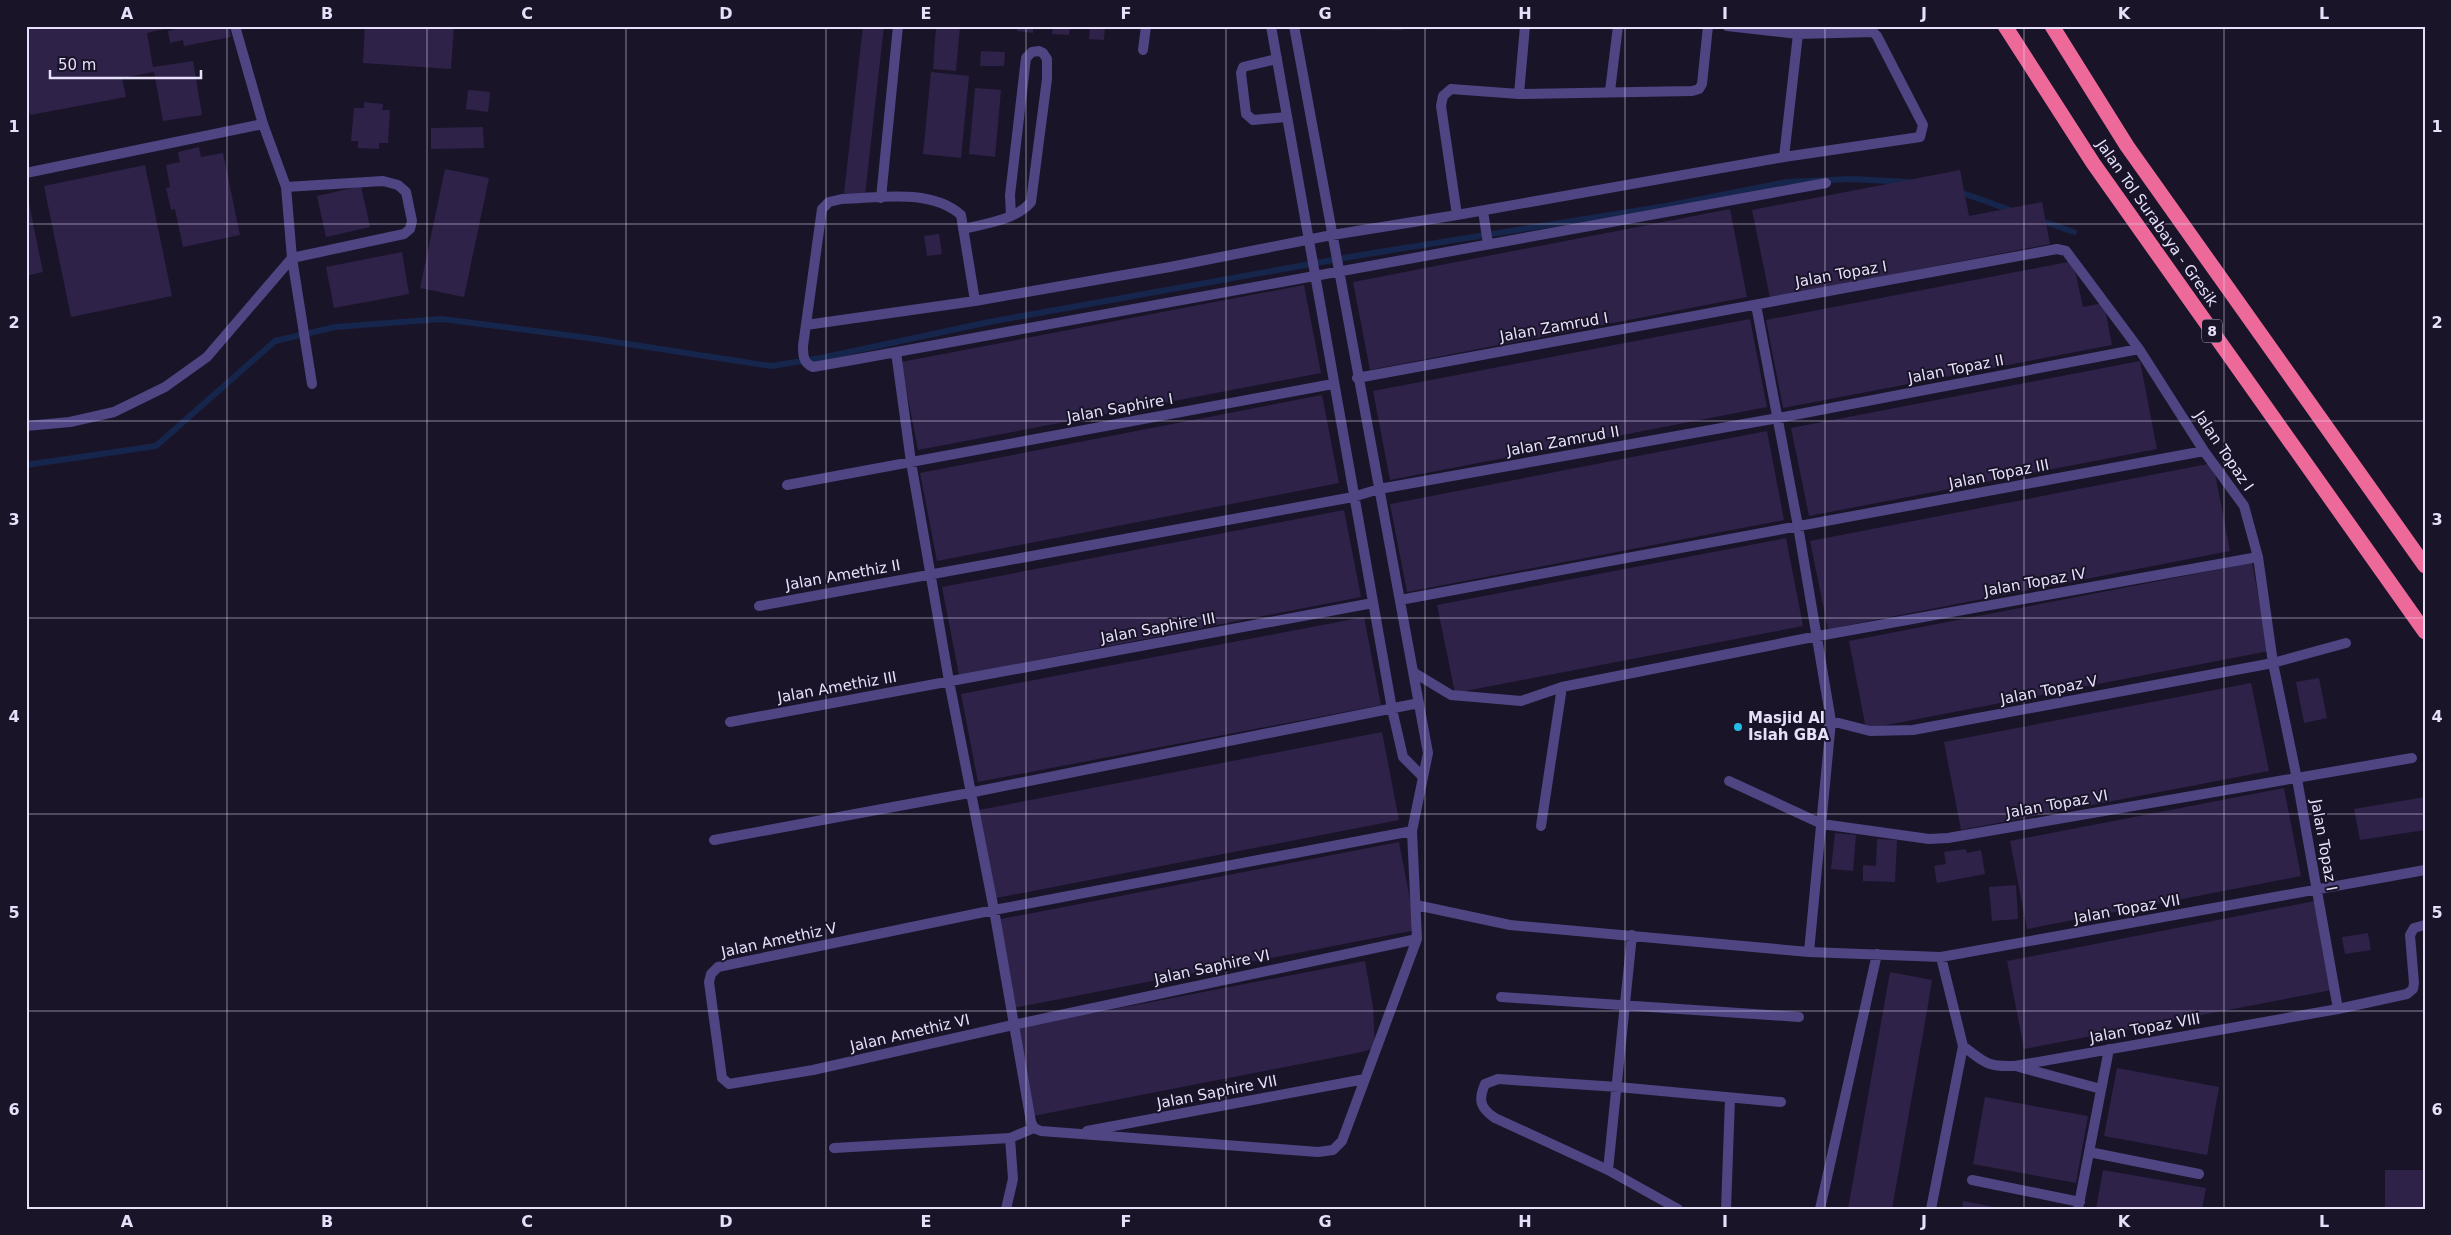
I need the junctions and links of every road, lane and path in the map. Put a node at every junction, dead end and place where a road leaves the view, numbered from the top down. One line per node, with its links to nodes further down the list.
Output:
1 (235, 26): 18 (street)
2 (898, 26): 23 (street)
3 (1146, 26): 13 (street)
4 (1271, 26): 14 (street)
5 (1294, 26): 29 (street)
6 (1526, 26): 16 (street)
7 (1618, 26): 15 (street)
8 (1708, 26): 15 (street)
9 (1727, 26): 12 (street)
10 (2005, 26): 56 (highway, Jalan Tol Surabaya - Gresik / 8)
11 (2052, 26): 51 (highway, Jalan Tol Surabaya - Gresik)
12 (1798, 34): 19 (street); 19 (street)
13 (1143, 50)
14 (1277, 59): 17 (street); 17 (street)
15 (1610, 91): 16 (street)
16 (1519, 94): 26 (street)
17 (1287, 117): 30 (street)
18 (263, 124): 20 (street); 22 (street)
19 (1784, 157): 24 (street)
20 (26, 173)
21 (1826, 184): 28 (street)
22 (286, 187): 31 (street); 31 (street)
23 (881, 198): 27 (street); 36 (street)
24 (1484, 215): 26 (street); 28 (street)
25 (1010, 216): 25 (street); 27 (street)
26 (1457, 216): 29 (street)
27 (963, 229): 34 (street)
28 (1488, 239): 32 (street)
29 (1333, 240): 30 (street); 32 (street)
30 (1309, 245): 33 (street); 34 (street)
31 (292, 258): 40 (street); 43 (street)
32 (1338, 268): 33 (street); 39 (street)
33 (1313, 272): 38 (street); 41 (street)
34 (975, 301): 36 (street)
35 (1756, 305): 37 (street, Jalan Topaz I); 39 (street, Jalan Zamrud I); 42 (street)
36 (806, 325): 38 (street)
37 (2139, 349): 42 (street, Jalan Topaz II); 44 (street, Jalan Topaz I)
38 (896, 352): 45 (street)
39 (1357, 378): 47 (street)
40 (312, 384)
41 (1333, 384): 45 (street, Jalan Saphire I); 48 (street)
42 (1778, 418): 47 (street, Jalan Zamrud II); 49 (street)
43 (26, 426)
44 (2204, 451): 49 (street, Jalan Topaz III); 50 (street, Jalan Topaz I)
45 (911, 462): 46 (street, Jalan Saphire I); 52 (street)
46 (787, 485)
47 (1379, 489): 48 (street, Jalan Zamrud II); 53 (street)
48 (1353, 497): 52 (street, Jalan Amethiz II); 54 (street)
49 (1798, 526): 53 (street, Jalan Topaz III); 57 (street)
50 (2258, 557): 57 (street, Jalan Topaz IV); 59 (street, Jalan Topaz I)
51 (2425, 566)
52 (932, 574): 55 (street, Jalan Amethiz II); 61 (street)
53 (1400, 600): 60 (street)
54 (1373, 603): 61 (street, Jalan Saphire III); 64 (street)
55 (759, 606)
56 (2425, 632)
57 (1818, 636): 62 (street, Jalan Topaz IV); 65 (street)
58 (2346, 643): 59 (street, Jalan Topaz V)
59 (2274, 664): 65 (street, Jalan Topaz V); 69 (street, Jalan Topaz I)
60 (1413, 672): 62 (street, Jalan Topaz IV); 63 (street)
61 (949, 682): 66 (street, Jalan Amethiz III); 71 (street)
62 (1562, 687): 73 (street)
63 (1419, 703): 64 (street); 68 (street)
64 (1392, 709): 68 (street); 71 (street)
65 (1831, 721): 72 (street)
66 (730, 722)
67 (2412, 758): 69 (street, Jalan Topaz VI)
68 (1422, 776): 74 (street)
69 (2297, 779): 72 (street, Jalan Topaz VI); 77 (street, Jalan Topaz I)
70 (1729, 781): 72 (street, Jalan Topaz VI)
71 (970, 793): 75 (street); 79 (street)
72 (1822, 824): 83 (street)
73 (1541, 826)
74 (1412, 832): 78 (street); 79 (street)
75 (714, 840)
76 (2425, 870): 77 (street, Jalan Topaz VII)
77 (2317, 891): 85 (street, Jalan Topaz VII); 88 (street, Jalan Topaz I)
78 (1416, 905): 81 (street, Jalan Topaz VII); 82 (street)
79 (994, 910): 90 (street); 94 (street, Jalan Amethiz V)
80 (2425, 924): 88 (street, Jalan Topaz VIII)
81 (1632, 935): 83 (street, Jalan Topaz VII); 87 (street)
82 (1417, 939): 90 (street, Jalan Saphire VI); 95 (street)
83 (1809, 952): 84 (street, Jalan Topaz VII)
84 (1877, 954): 85 (street, Jalan Topaz VII); 112 (street)
85 (1941, 957): 91 (street)
86 (1501, 997): 87 (street)
87 (1624, 1007): 89 (street); 96 (street)
88 (2338, 1009): 92 (street, Jalan Topaz VIII)
89 (1800, 1016)
90 (1013, 1025): 94 (street, Jalan Amethiz VI); 100 (street)
91 (1963, 1046): 93 (street, Jalan Topaz VIII); 113 (street)
92 (2109, 1049): 93 (street, Jalan Topaz VIII); 97 (street)
93 (2015, 1066): 97 (street)
94 (813, 1070)
95 (1365, 1079): 101 (street, Jalan Saphire VII); 101 (street)
96 (1618, 1087): 98 (street); 105 (street); 105 (street)
97 (2101, 1089): 104 (street)
98 (1730, 1098): 99 (street); 111 (street)
99 (1781, 1102)
100 (1034, 1128): 101 (street); 102 (street)
101 (1074, 1134)
102 (1010, 1138): 103 (street); 109 (street)
103 (834, 1148)
104 (2089, 1152): 106 (street); 108 (street)
105 (1608, 1170): 110 (street)
106 (2199, 1174)
107 (1972, 1180): 108 (street)
108 (2079, 1205)
109 (1006, 1209)
110 (1678, 1209)
111 (1726, 1209)
112 (1820, 1209)
113 (1931, 1209)

